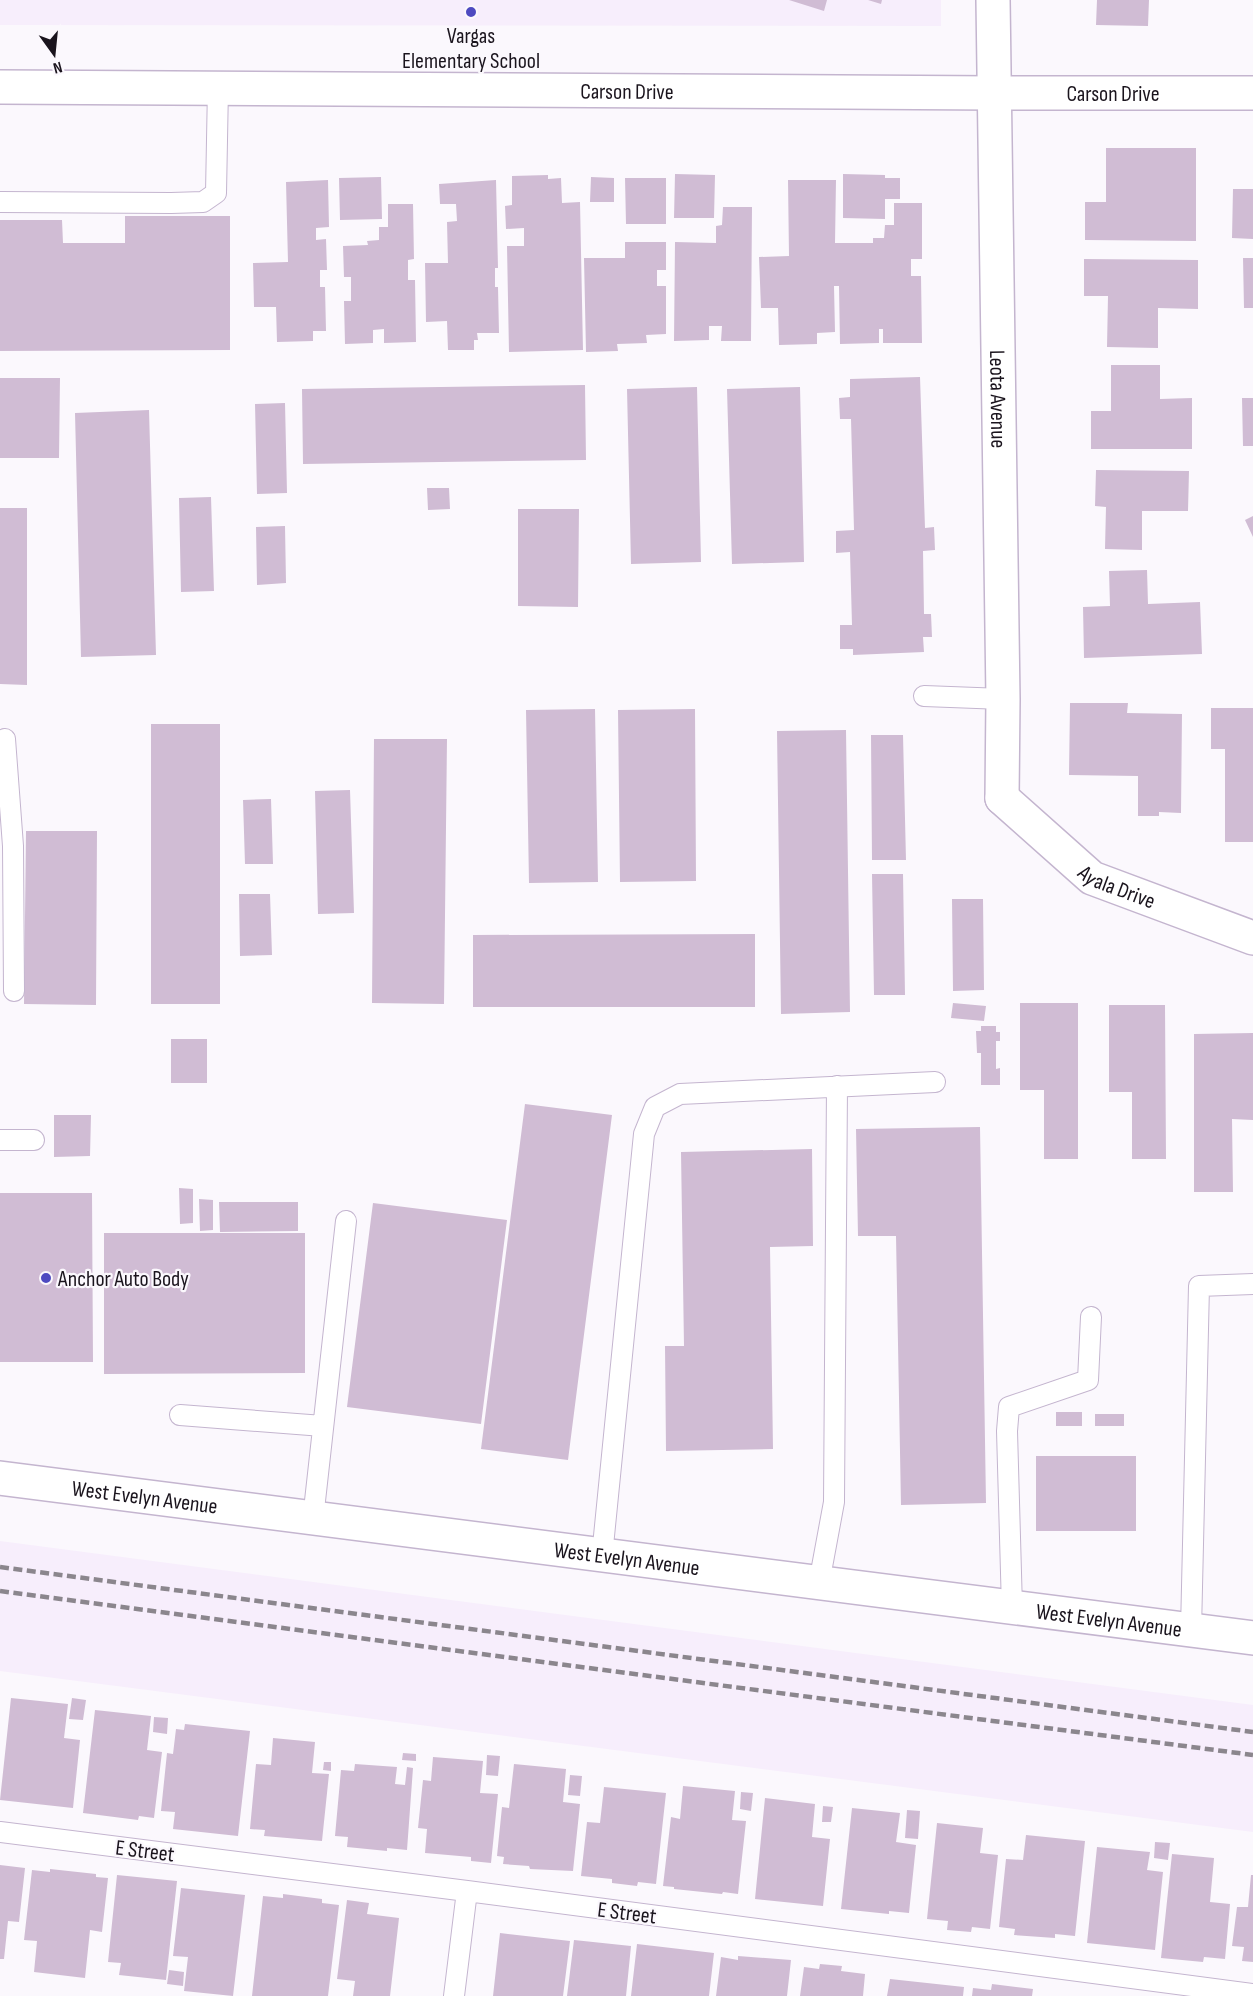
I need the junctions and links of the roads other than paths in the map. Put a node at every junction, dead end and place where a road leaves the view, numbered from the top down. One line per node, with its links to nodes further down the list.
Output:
1 (993, 0): 4 (street, Leota Avenue)
2 (0, 87): 3 (street, Carson Drive)
3 (218, 87): 4 (street, Carson Drive); 6 (lane)
4 (994, 93): 5 (street, Carson Drive); 8 (street, Leota Avenue)
5 (1253, 93)
6 (0, 202)
7 (924, 696): 8 (lane)
8 (1003, 699): 10 (street, Leota Avenue)
9 (5, 739): 12 (lane)
10 (1002, 798): 11 (street, Ayala Drive)
11 (1253, 938)
12 (14, 991)
13 (935, 1082): 14 (lane)
14 (837, 1086): 24 (lane); 25 (lane)
15 (0, 1140): 16 (lane)
16 (34, 1140)
17 (346, 1221): 21 (lane)
18 (1253, 1284): 27 (lane)
19 (1091, 1317): 26 (lane)
20 (180, 1416): 21 (lane)
21 (323, 1426): 23 (lane)
22 (0, 1478): 23 (street, West Evelyn Avenue)
23 (313, 1519): 24 (street, West Evelyn Avenue)
24 (602, 1556): 25 (street, West Evelyn Avenue)
25 (819, 1583): 26 (street, West Evelyn Avenue)
26 (1012, 1608): 27 (street, West Evelyn Avenue)
27 (1191, 1630): 28 (street, West Evelyn Avenue)
28 (1253, 1638)
29 (0, 1832): 30 (lane, E Street)
30 (467, 1891): 31 (lane, E Street); 32 (lane)
31 (1253, 1994)
32 (454, 1996)

